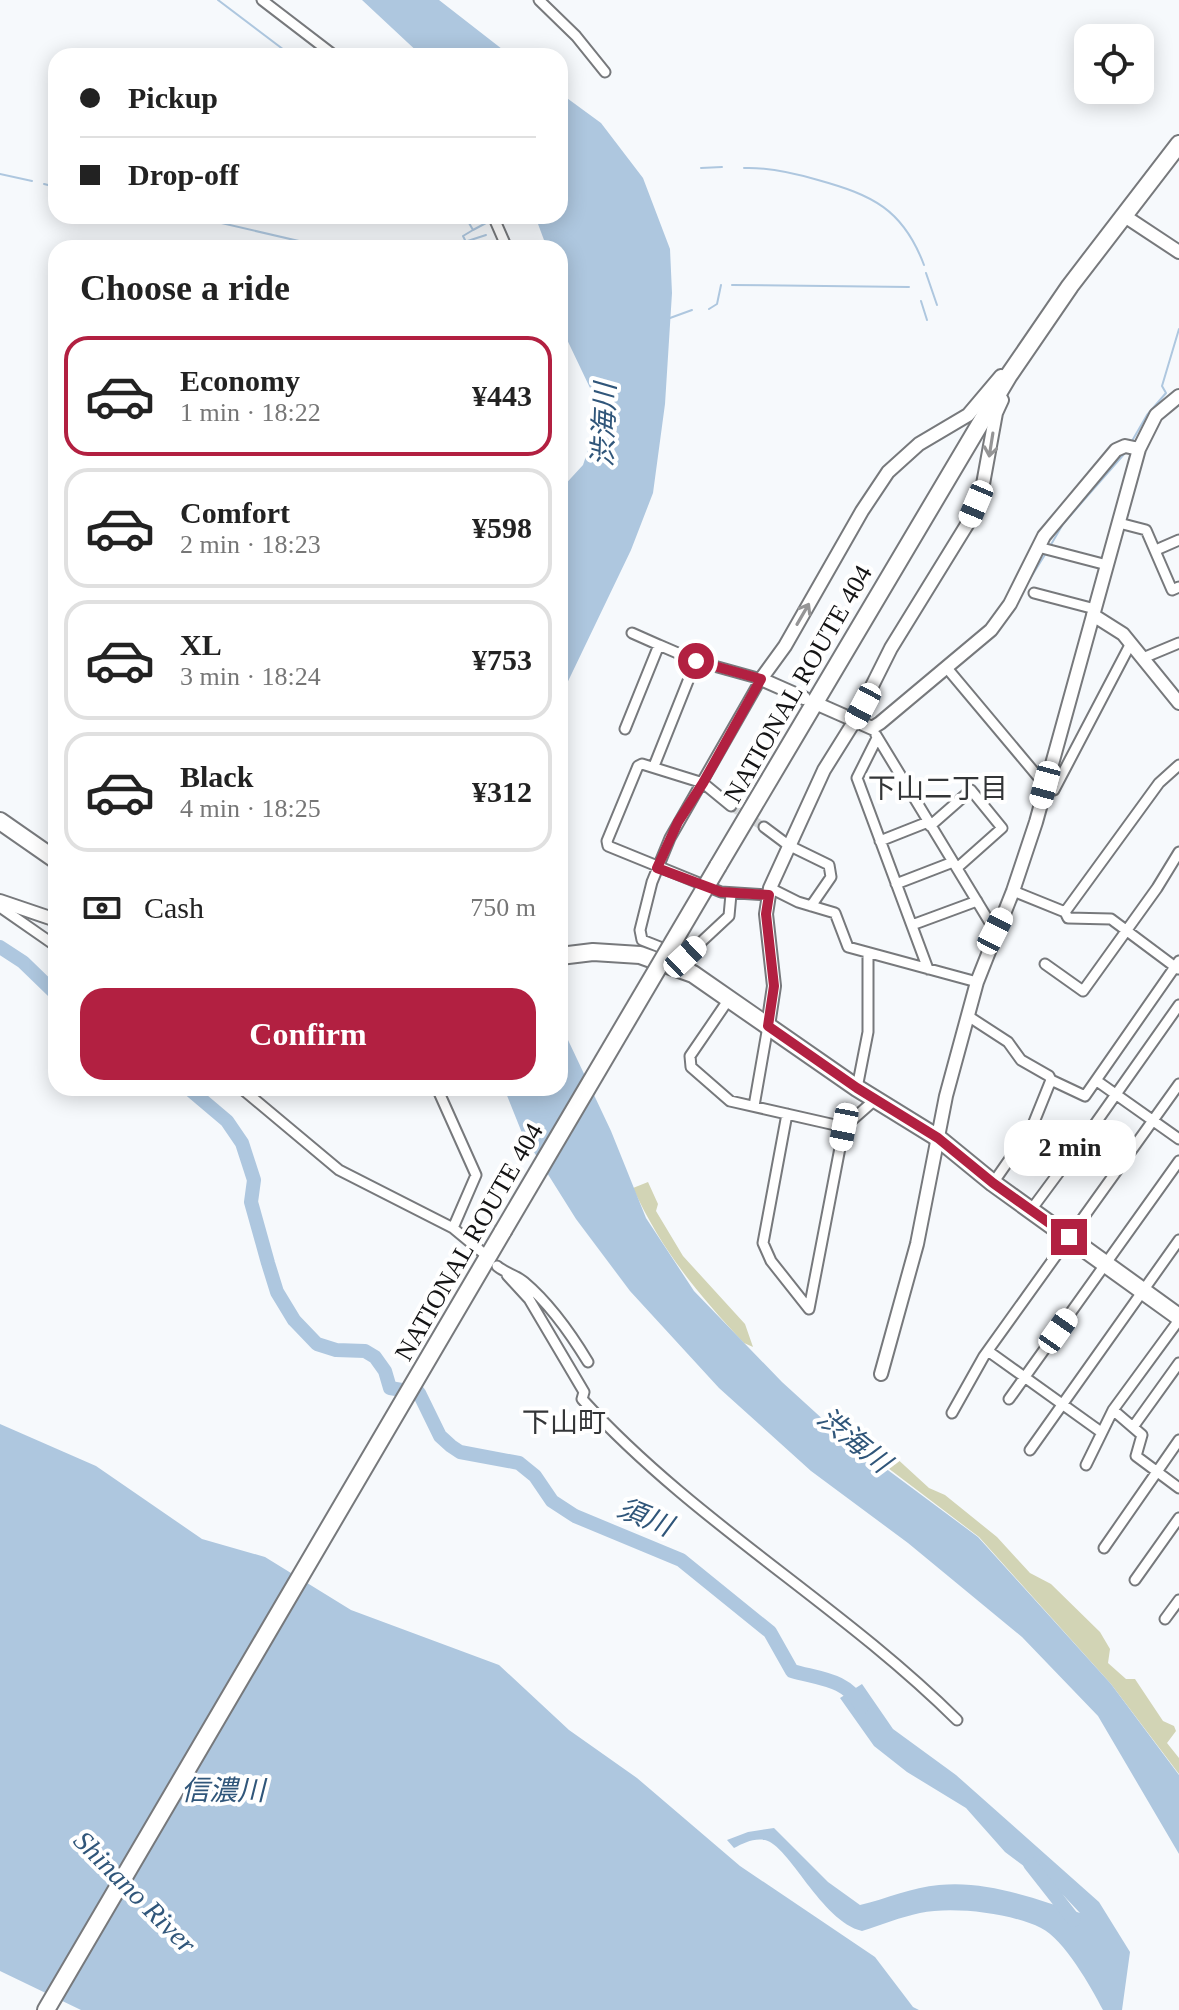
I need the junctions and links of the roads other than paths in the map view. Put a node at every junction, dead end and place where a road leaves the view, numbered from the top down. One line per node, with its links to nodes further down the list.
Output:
1 (262, 0): 3 (street)
2 (539, 0): 4 (street)
3 (325, 48)
4 (605, 72)
5 (1179, 144): 6 (highway, NATIONAL ROUTE 404)
6 (1123, 215): 7 (street); 8 (highway, NATIONAL ROUTE 404)
7 (1179, 252)
8 (1043, 324): 26 (street, one-way to 8); 30 (street, one-way to 30); 122 (highway, NATIONAL ROUTE 404, bridge)
9 (1179, 396): 10 (street)
10 (1139, 449): 11 (street); 13 (street)
11 (1119, 523): 14 (street); 15 (street)
12 (1179, 540): 14 (street)
13 (1038, 547): 15 (street); 25 (street)
14 (1156, 550): 16 (street)
15 (1107, 565): 18 (street)
16 (1179, 587)
17 (1034, 593): 18 (street)
18 (1094, 612): 20 (street); 36 (street)
19 (632, 633): 22 (street)
20 (1131, 643): 23 (street); 36 (street)
21 (1179, 643): 23 (street)
22 (659, 645): 24 (street); 31 (street)
23 (1143, 658): 28 (street)
24 (696, 661): 26 (street); 34 (street)
25 (946, 667): 32 (street); 36 (street)
26 (761, 679): 27 (street); 35 (street)
27 (804, 698)
28 (1179, 703)
29 (822, 706): 30 (street)
30 (854, 722): 32 (street); 42 (street)
31 (625, 729)
32 (875, 733): 39 (street); 41 (street)
33 (1179, 765): 54 (street)
34 (654, 766): 35 (street); 46 (street)
35 (703, 783): 37 (street); 46 (street)
36 (1045, 785): 48 (street)
37 (731, 806)
38 (0, 821): 44 (highway)
39 (929, 824): 41 (street); 45 (street); 45 (street)
40 (764, 827): 42 (street)
41 (880, 841): 47 (street)
42 (788, 845): 49 (street); 53 (street)
43 (1179, 852): 58 (street)
44 (48, 854)
45 (955, 865): 47 (street); 51 (street)
46 (657, 868): 50 (street); 62 (street)
47 (896, 884): 56 (street)
48 (1013, 891): 54 (street); 57 (street)
49 (770, 892): 50 (street); 53 (street); 71 (street)
50 (731, 894): 62 (street)
51 (977, 901): 56 (street); 57 (street)
52 (0, 904): 55 (street); 59 (street)
53 (811, 906): 60 (street)
54 (1065, 912): 58 (street)
55 (48, 918)
56 (912, 925): 65 (street)
57 (995, 931): 67 (street)
58 (1126, 932): 63 (street); 64 (street)
59 (48, 940)
60 (868, 953): 65 (street); 75 (street)
61 (568, 955): 66 (highway)
62 (685, 957): 66 (street)
63 (1045, 964)
64 (1178, 966): 73 (street)
65 (928, 969): 67 (street)
66 (693, 974): 68 (highway)
67 (977, 982): 70 (street)
68 (729, 999): 71 (highway); 80 (street)
69 (1179, 1005): 76 (street)
70 (968, 1016): 72 (street); 85 (street)
71 (768, 1026): 75 (highway); 80 (street)
72 (1051, 1080): 73 (street); 89 (street)
73 (1097, 1081): 76 (street)
74 (1179, 1084): 82 (street)
75 (857, 1088): 79 (highway)
76 (1116, 1095): 82 (street); 83 (street)
77 (251, 1096): 91 (street)
78 (441, 1096): 91 (street)
79 (877, 1098): 84 (street); 85 (highway)
80 (754, 1106): 81 (street)
81 (787, 1114): 84 (street); 84 (street)
82 (1154, 1120): 86 (street); 92 (street)
83 (1095, 1124)
84 (844, 1127)
85 (938, 1138): 89 (highway); 103 (street)
86 (1179, 1139)
87 (1071, 1156): 90 (street)
88 (1179, 1161): 95 (street)
89 (993, 1183): 90 (highway)
90 (1031, 1210): 92 (highway)
91 (453, 1228): 94 (street)
92 (1069, 1237): 95 (highway); 100 (street)
93 (1179, 1240): 98 (street)
94 (482, 1252)
95 (1106, 1263): 98 (highway); 104 (street)
96 (497, 1266): 97 (street)
97 (507, 1275): 101 (street); 121 (street)
98 (1142, 1291): 99 (highway); 106 (street)
99 (1179, 1318): 107 (street)
100 (988, 1351): 104 (street); 108 (street)
101 (588, 1362)
102 (1179, 1363): 109 (street)
103 (881, 1374)
104 (1026, 1376): 105 (street); 106 (street)
105 (1009, 1399)
106 (1063, 1403): 110 (street); 112 (street)
107 (1113, 1410): 109 (street); 110 (street)
108 (952, 1413)
109 (1133, 1427): 114 (street)
110 (1101, 1432): 113 (street)
111 (1179, 1440): 114 (street)
112 (1030, 1450)
113 (1086, 1465)
114 (1157, 1472): 115 (street); 117 (street)
115 (1179, 1488)
116 (1179, 1518): 118 (street)
117 (1104, 1548)
118 (1135, 1580)
119 (1179, 1600): 120 (street)
120 (1165, 1619)
121 (957, 1720)
122 (46, 2010)

